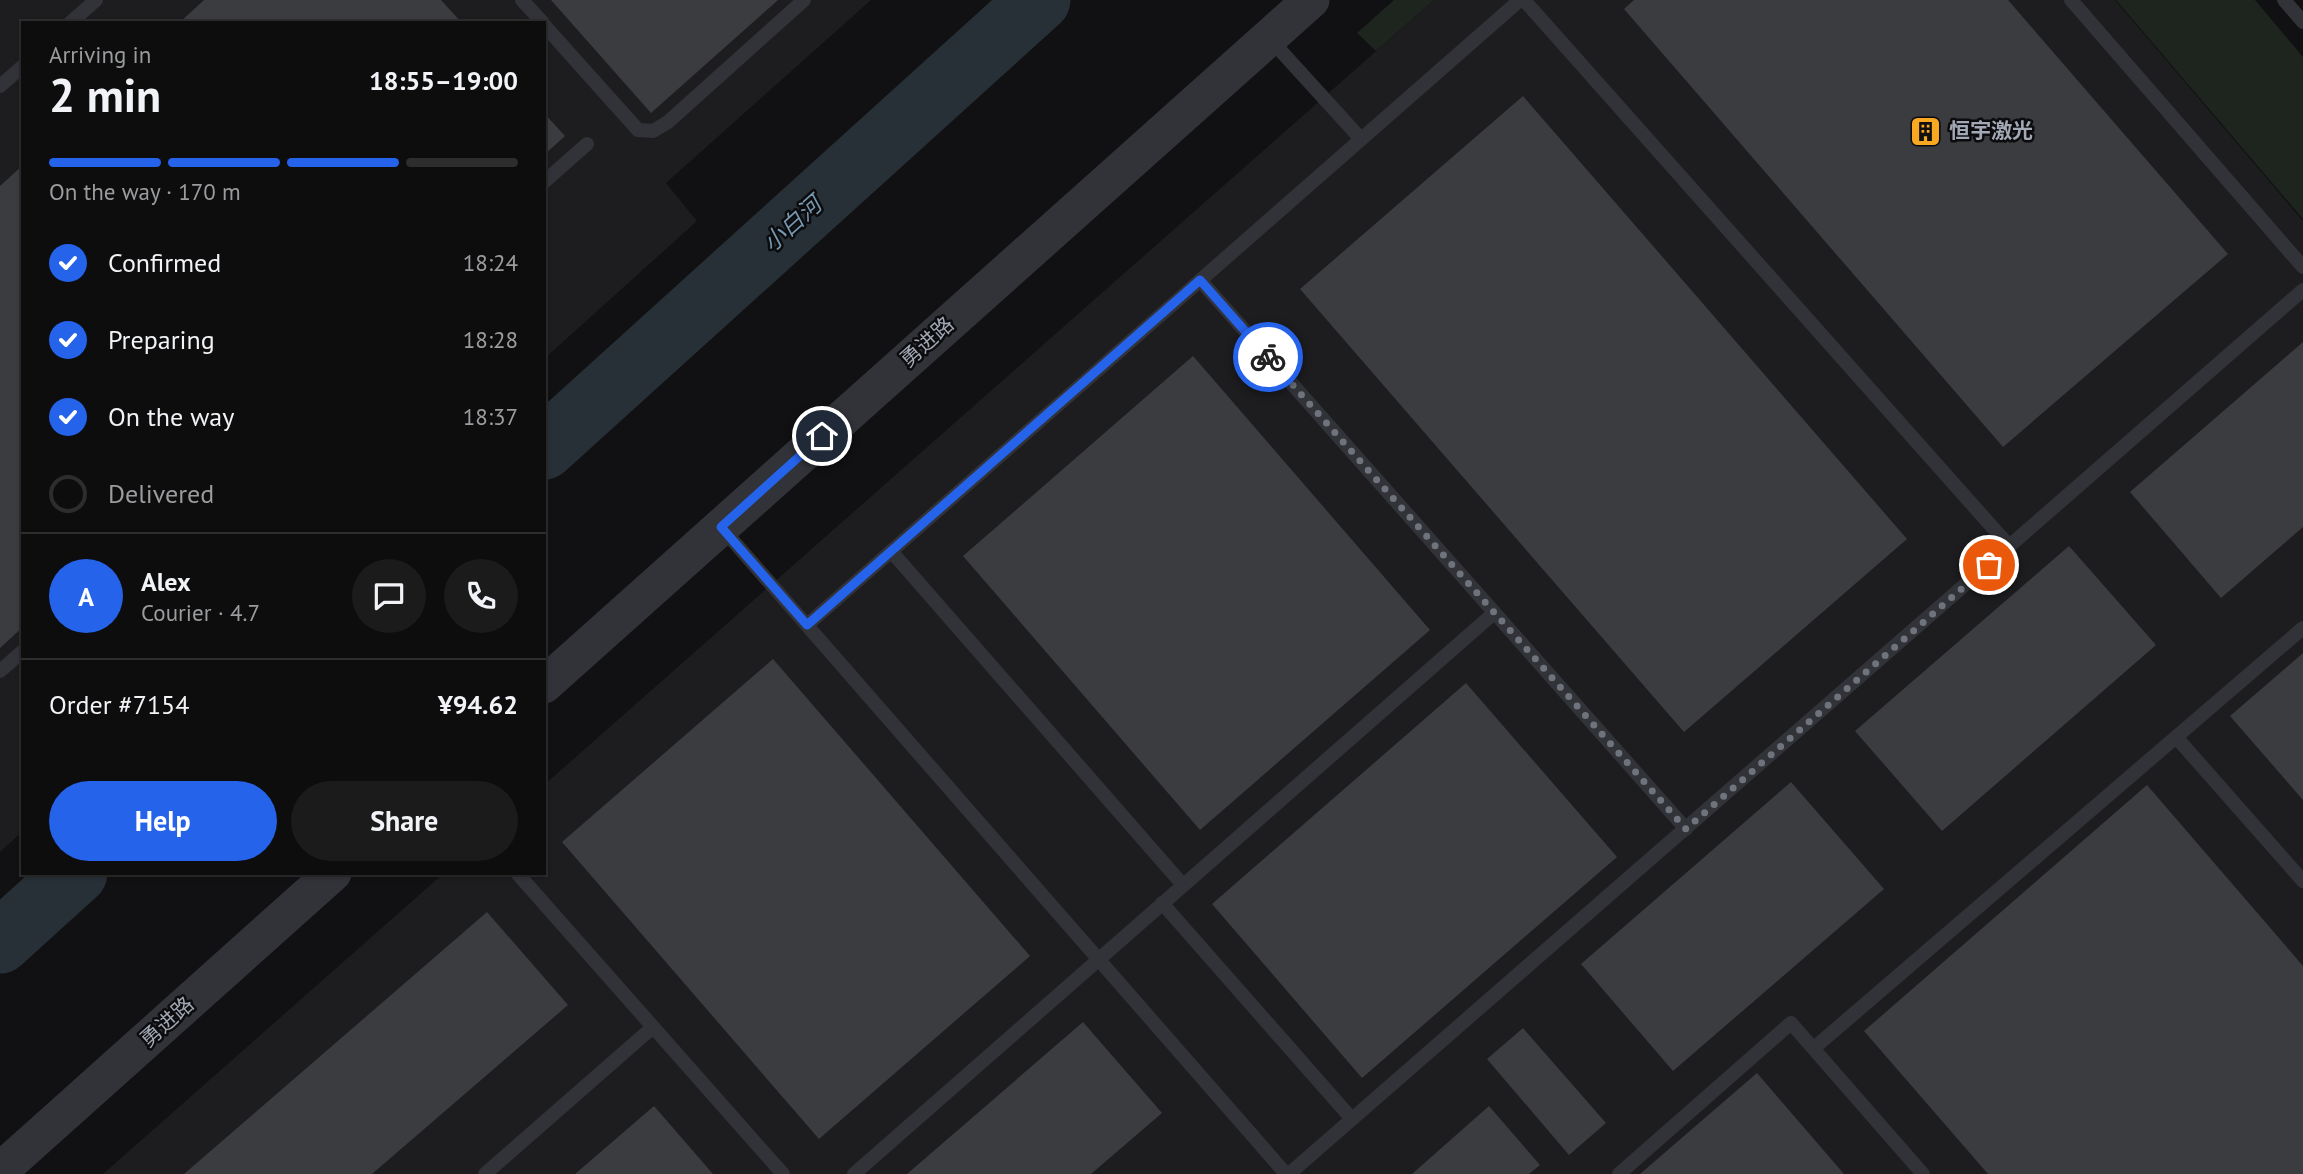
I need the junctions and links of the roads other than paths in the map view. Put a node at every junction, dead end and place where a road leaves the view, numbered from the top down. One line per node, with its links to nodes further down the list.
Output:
1 (96, 0): 8 (lane)
2 (522, 0): 9 (lane)
3 (804, 0): 11 (lane)
4 (1311, 0): 12 (street, 勇进路)
5 (1522, 0): 15 (lane); 22 (lane)
6 (2071, 0): 18 (lane)
7 (2284, 0): 10 (lane)
8 (72, 21)
9 (540, 21)
10 (2303, 22)
11 (546, 27)
12 (1269, 37): 15 (lane); 21 (street, 勇进路)
13 (21, 68): 14 (lane)
14 (0, 86)
15 (1361, 139): 19 (lane)
16 (587, 144): 17 (lane)
17 (546, 180)
18 (2303, 267)
19 (1200, 280): 23 (lane); 24 (lane)
20 (2303, 289): 22 (lane)
21 (721, 527): 25 (lane); 29 (street, 勇进路)
22 (2010, 547): 31 (lane)
23 (891, 551): 25 (lane); 35 (lane)
24 (1494, 614): 31 (lane); 35 (lane)
25 (807, 625): 37 (lane)
26 (2303, 628): 30 (lane)
27 (21, 653): 28 (lane)
28 (0, 671)
29 (546, 683)
30 (2176, 737): 34 (lane); 39 (lane)
31 (1686, 829): 40 (lane)
32 (331, 875): 41 (street, 勇进路)
33 (519, 875): 38 (lane)
34 (2303, 881)
35 (1183, 885): 36 (lane)
36 (1162, 903): 37 (lane); 40 (lane)
37 (1098, 959): 44 (lane); 45 (lane)
38 (653, 1027): 42 (lane); 43 (lane)
39 (1814, 1048): 46 (lane); 47 (lane)
40 (1352, 1119): 45 (lane)
41 (14, 1164)
42 (485, 1174)
43 (783, 1174)
44 (854, 1174)
45 (1288, 1174)
46 (1619, 1174)
47 (1923, 1174)

